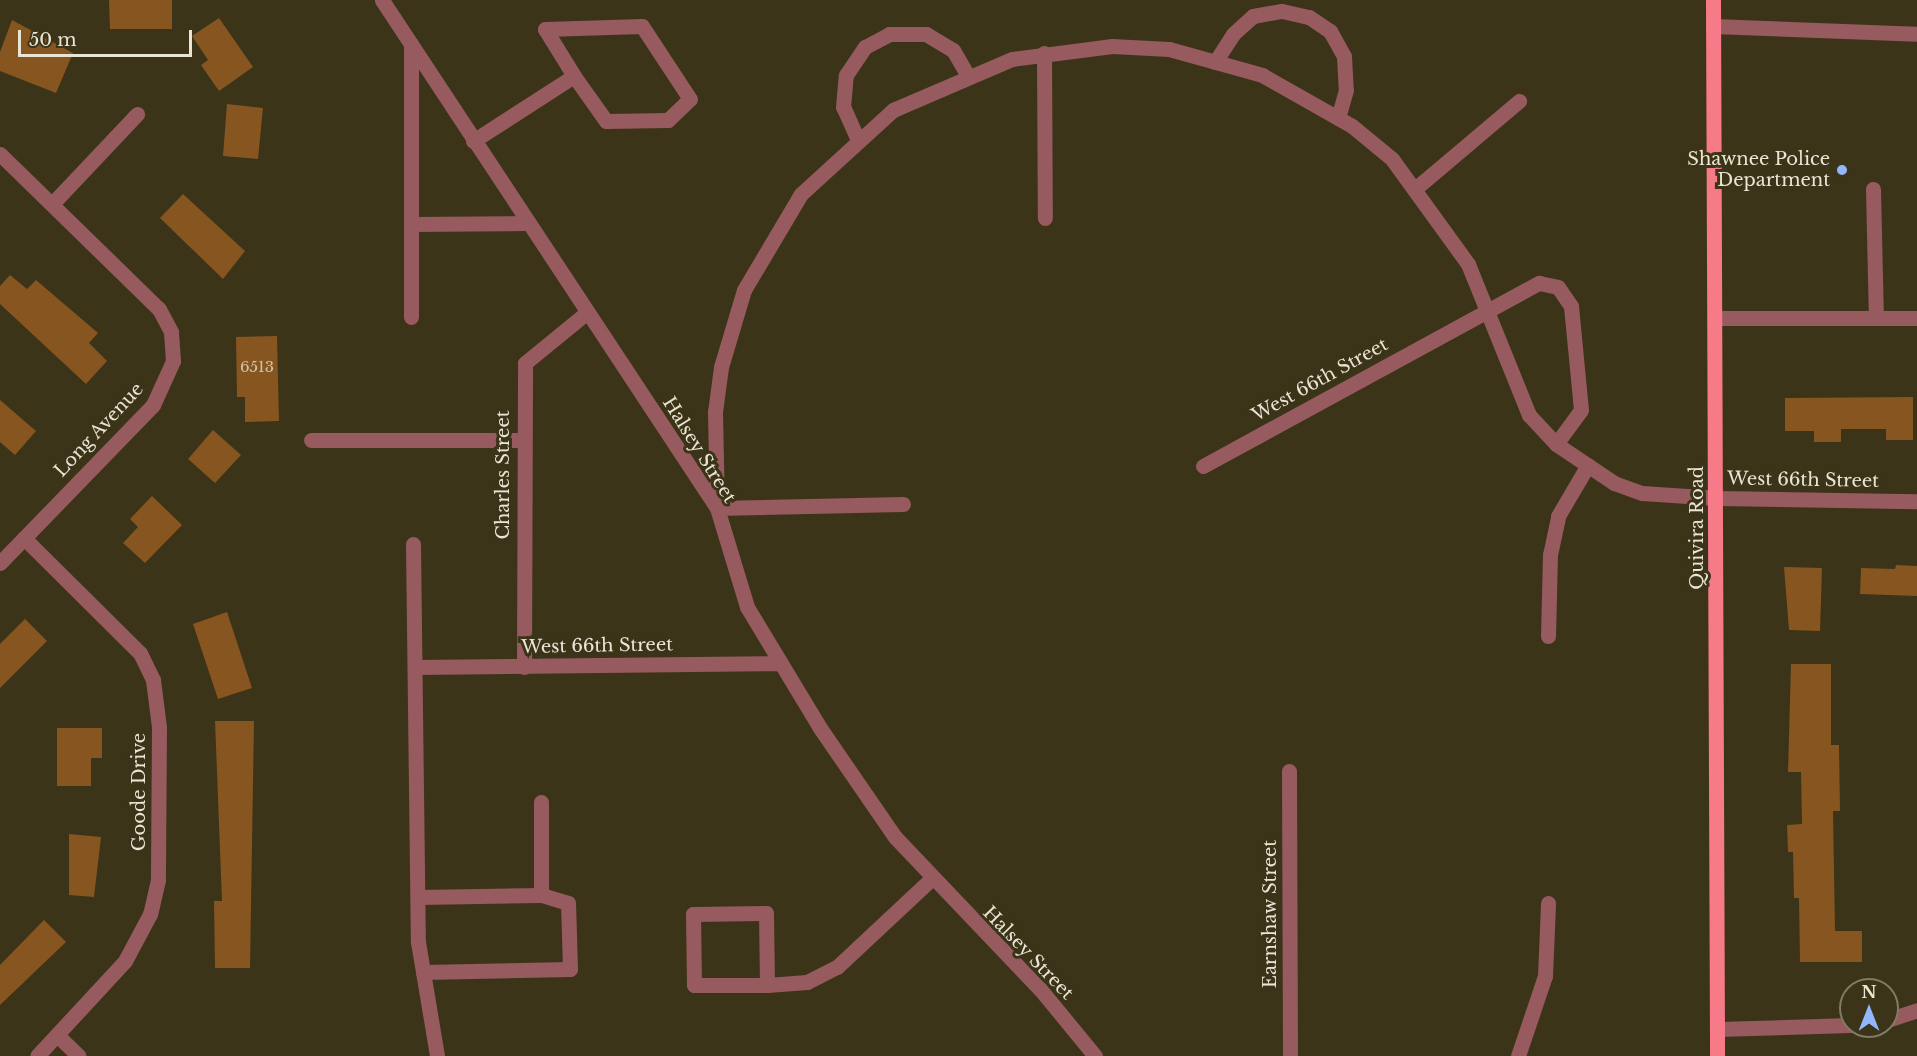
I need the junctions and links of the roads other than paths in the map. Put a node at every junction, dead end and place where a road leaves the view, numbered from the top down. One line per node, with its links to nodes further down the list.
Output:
1 (382, 0): 5 (street, Halsey Street)
2 (1713, 0): 3 (main road, Quivira Road)
3 (1713, 26): 4 (street); 25 (main road, Quivira Road)
4 (1916, 35)
5 (411, 44): 13 (street, Halsey Street); 21 (street)
6 (1044, 53): 7 (street, West 66th Street); 9 (street, West 66th Street); 19 (street)
7 (1215, 62): 12 (street, West 66th Street); 12 (street)
8 (574, 76): 8 (street); 13 (street)
9 (968, 76): 14 (street, West 66th Street); 14 (street)
10 (1519, 101): 16 (street)
11 (137, 114): 18 (street)
12 (1338, 118): 16 (street, West 66th Street)
13 (473, 141): 20 (street, Halsey Street)
14 (858, 141): 36 (street, West 66th Street)
15 (0, 154): 18 (street, Long Avenue)
16 (1416, 188): 22 (street, West 66th Street)
17 (1873, 189): 26 (street)
18 (52, 204): 37 (street, Long Avenue)
19 (1045, 218)
20 (526, 223): 21 (street); 23 (street, Halsey Street)
21 (411, 224): 24 (street)
22 (1486, 309): 30 (street, West 66th Street); 30 (street); 32 (street, West 66th Street)
23 (586, 313): 29 (street, Charles Street); 36 (street, Halsey Street)
24 (411, 317)
25 (1715, 318): 26 (street); 33 (main road, Quivira Road)
26 (1876, 318): 27 (street)
27 (1917, 318)
28 (311, 440): 29 (street)
29 (522, 440): 43 (street, Charles Street)
30 (1556, 444): 31 (street, West 66th Street)
31 (1588, 465): 33 (street, West 66th Street); 40 (street)
32 (1203, 466)
33 (1717, 498): 34 (street, West 66th Street); 55 (main road, Quivira Road)
34 (1917, 501)
35 (903, 504): 36 (street)
36 (717, 508): 41 (street, Halsey Street)
37 (24, 538): 39 (street, Long Avenue); 56 (street, Goode Drive)
38 (413, 544): 42 (street)
39 (0, 563)
40 (1548, 636)
41 (780, 663): 43 (street, West 66th Street); 46 (street, Halsey Street)
42 (415, 667): 43 (street, West 66th Street); 48 (street)
43 (524, 667)
44 (1290, 771): 61 (street, Earnshaw Street)
45 (541, 802): 47 (street)
46 (932, 878): 51 (street); 60 (street, Halsey Street)
47 (541, 896): 48 (street); 50 (street)
48 (418, 897): 50 (street)
49 (1548, 903): 62 (street)
50 (423, 972): 59 (street)
51 (767, 985): 51 (street)
52 (1917, 1010): 53 (street)
53 (1899, 1016)
54 (1839, 1025): 55 (street)
55 (1717, 1029): 63 (main road, Quivira Road)
56 (57, 1035): 57 (street, Goode Drive); 58 (street)
57 (37, 1056)
58 (79, 1056)
59 (437, 1056)
60 (1095, 1056)
61 (1290, 1056)
62 (1518, 1056)
63 (1717, 1056)

